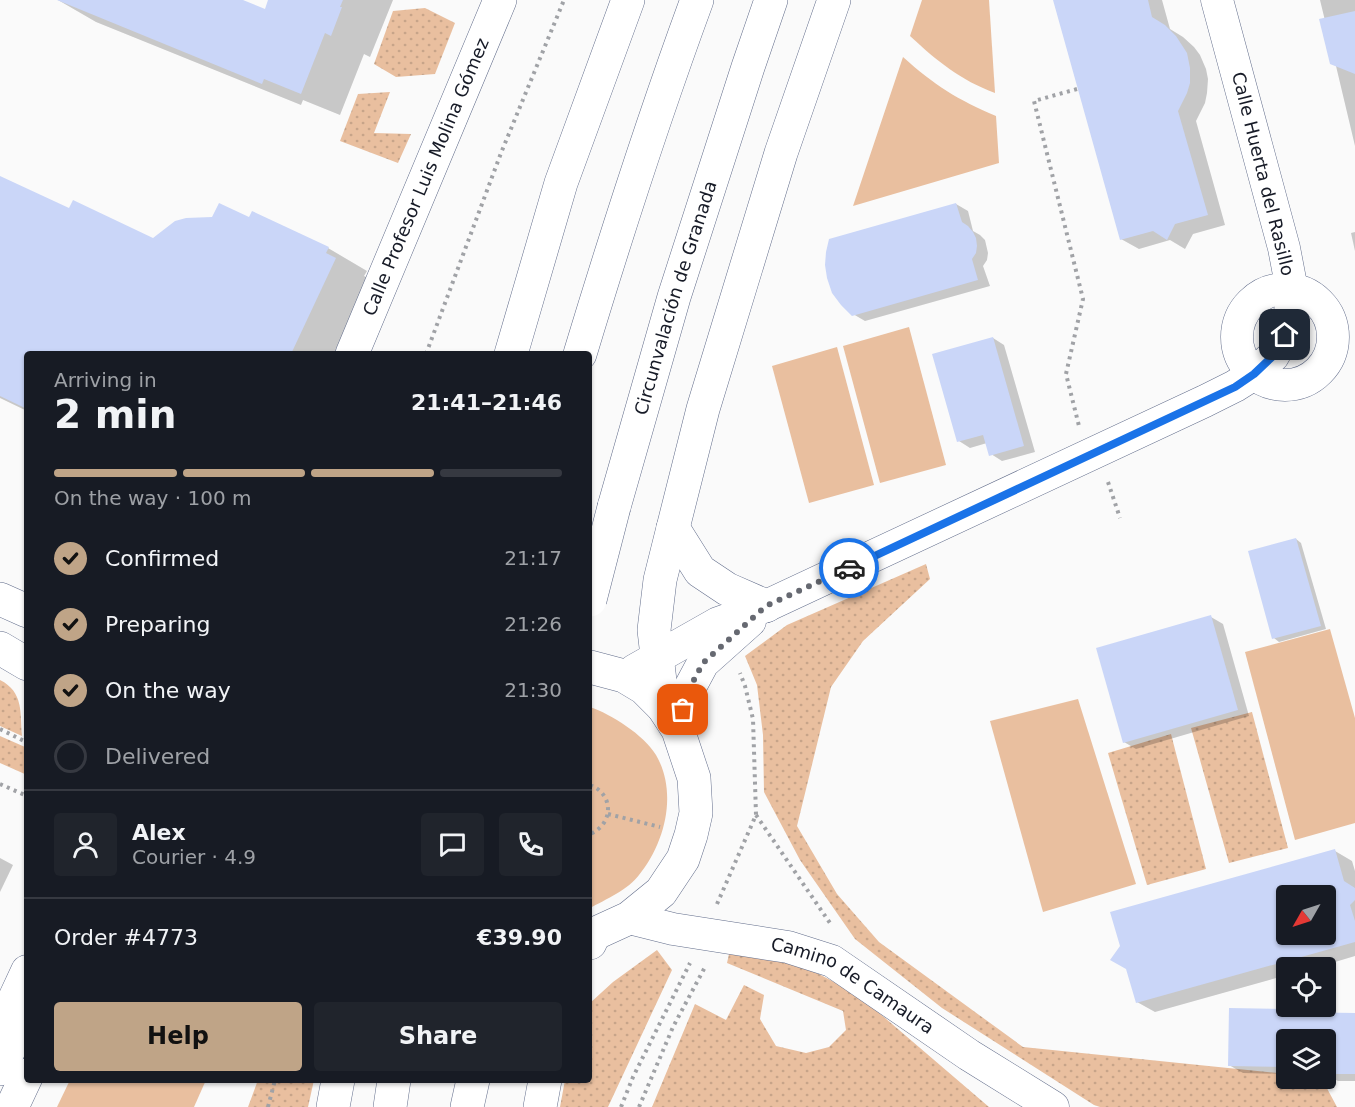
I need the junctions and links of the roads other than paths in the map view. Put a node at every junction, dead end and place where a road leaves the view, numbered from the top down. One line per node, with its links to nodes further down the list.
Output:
1 (500, 0): 8 (main road, Calle Profesor Luis Molina Gómez)
2 (628, 0): 9 (main road)
3 (697, 0): 10 (main road)
4 (771, 0): 13 (main road, Circunvalación de Granada, bridge)
5 (834, 0): 12 (main road)
6 (1217, 0): 7 (street, Calle Huerta del Rasillo)
7 (1292, 290): 11 (street, Calle Huerta del Rasillo); 11 (street); 11 (street)
8 (353, 351)
9 (512, 351)
10 (581, 351)
11 (1254, 374): 15 (street, Calle Huerta del Rasillo)
12 (673, 528): 15 (main road); 18 (main road)
13 (592, 592)
14 (0, 599): 16 (main road)
15 (766, 606): 18 (street, Calle Huerta del Rasillo); 22 (street, Calle Huerta del Rasillo)
16 (24, 610)
17 (0, 648): 19 (main road)
18 (656, 658): 21 (street, Calle Huerta del Rasillo); 22 (main road)
19 (24, 662)
20 (592, 668): 21 (main road)
21 (624, 676): 22 (main road)
22 (670, 719): 23 (main road)
23 (629, 918): 24 (main road); 35 (street, Camino de Camaura)
24 (592, 936)
25 (24, 977): 27 (street)
26 (24, 1017): 28 (main road)
27 (0, 1029)
28 (0, 1069)
29 (24, 1081): 32 (main road)
30 (337, 1083): 33 (main road)
31 (544, 1083): 34 (main road)
32 (12, 1107)
33 (333, 1107)
34 (540, 1107)
35 (1053, 1107)

